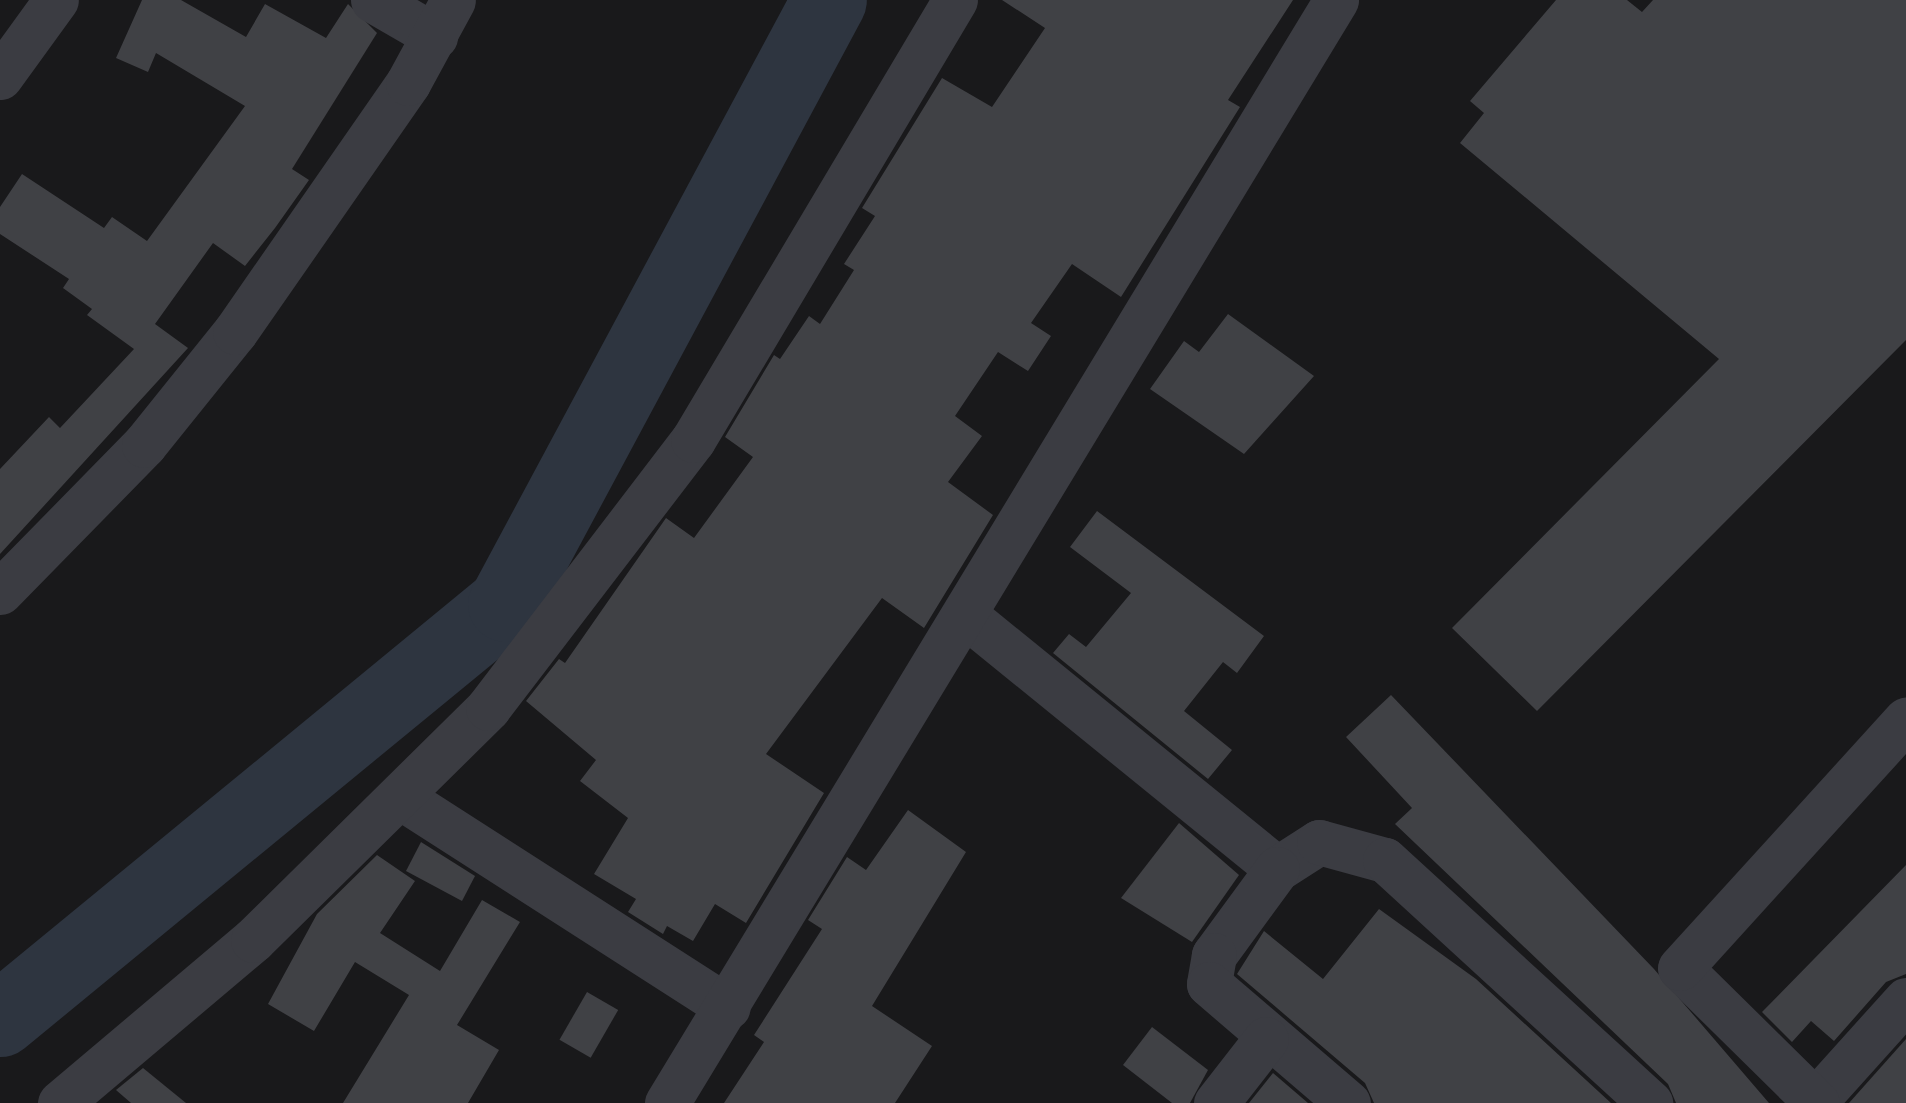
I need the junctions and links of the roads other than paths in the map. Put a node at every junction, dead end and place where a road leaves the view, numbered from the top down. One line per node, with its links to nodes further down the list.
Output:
1 (56, 0): 6 (street)
2 (374, 0): 5 (street)
3 (955, 0): 10 (street)
4 (1336, 0): 8 (street)
5 (444, 18): 7 (street)
6 (0, 76)
7 (0, 592)
8 (965, 615): 11 (street); 13 (street)
9 (1906, 720): 15 (street)
10 (402, 798): 13 (street); 16 (street)
11 (1278, 870): 14 (street); 20 (street)
12 (1906, 1000): 15 (street)
13 (728, 1006): 17 (street)
14 (1266, 1039): 18 (street); 19 (street)
15 (1816, 1102)
16 (60, 1103)
17 (667, 1103)
18 (1216, 1103)
19 (1348, 1103)
20 (1650, 1103)

